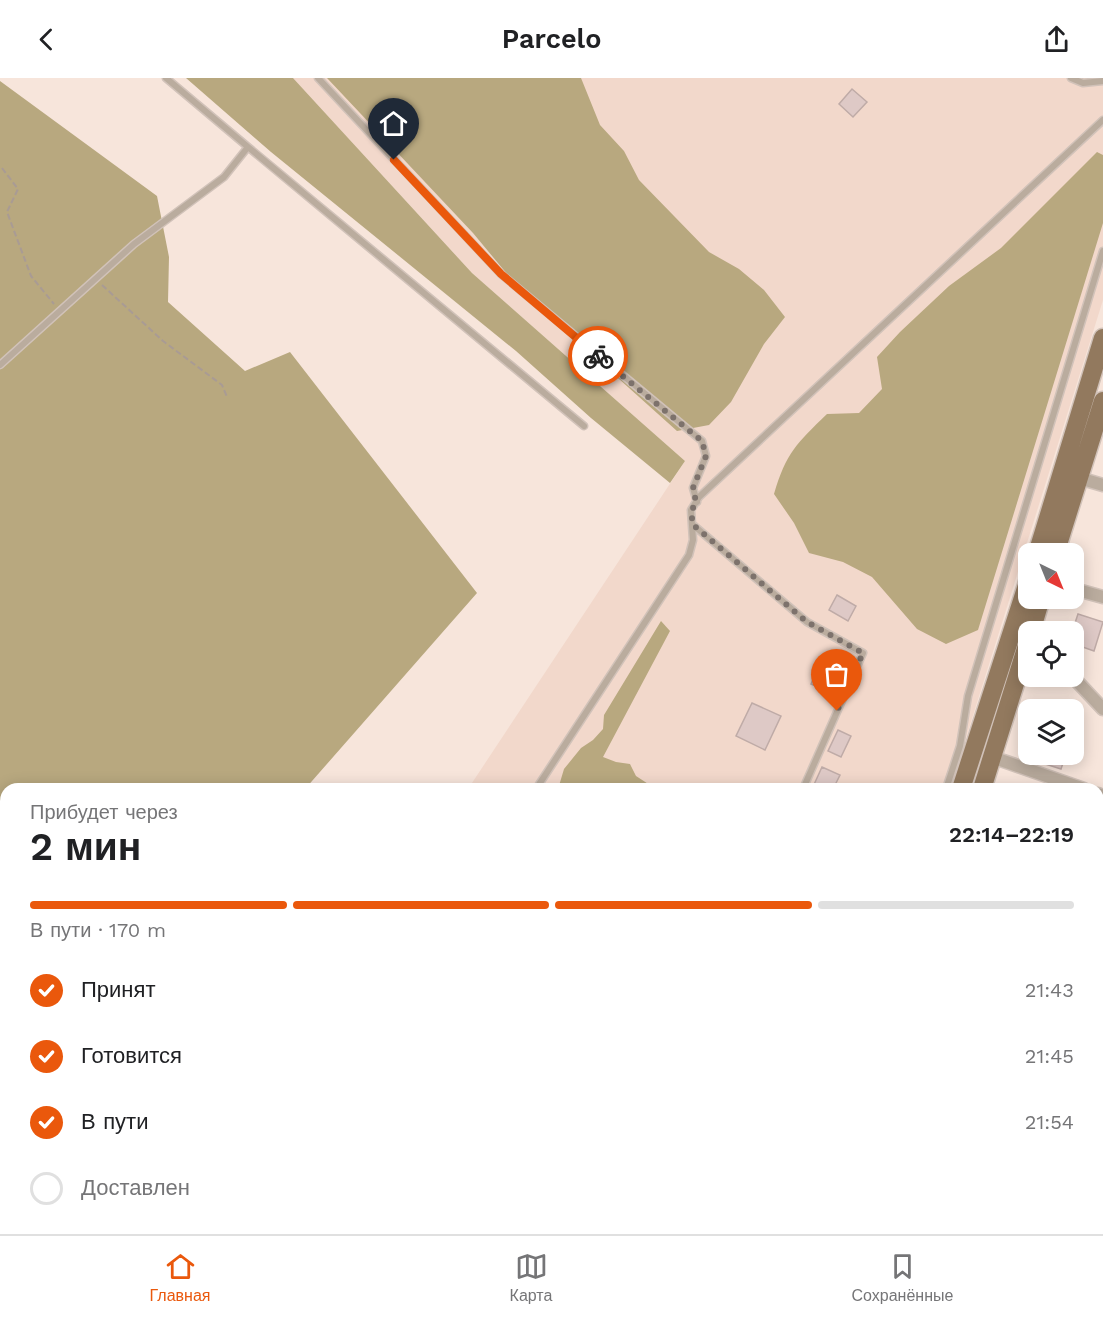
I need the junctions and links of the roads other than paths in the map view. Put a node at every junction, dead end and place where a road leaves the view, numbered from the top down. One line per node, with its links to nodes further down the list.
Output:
1 (166, 78): 6 (lane)
2 (318, 78): 14 (lane)
3 (1071, 78): 4 (lane)
4 (1103, 81)
5 (1103, 120): 14 (lane)
6 (248, 147): 9 (lane); 11 (lane)
7 (1103, 251): 27 (lane)
8 (1103, 338): 16 (main road)
9 (0, 365)
10 (1103, 401): 12 (main road)
11 (584, 426)
12 (1079, 478): 13 (street); 17 (main road)
13 (1103, 485)
14 (696, 502): 15 (lane)
15 (692, 524): 25 (lane); 26 (lane)
16 (1040, 543)
17 (1058, 543)
18 (1084, 592): 19 (street)
19 (1103, 597)
20 (1019, 609): 28 (main road)
21 (1018, 678): 24 (main road)
22 (1082, 687): 23 (street)
23 (1103, 709)
24 (992, 757): 29 (main road); 30 (street)
25 (540, 783)
26 (806, 783)
27 (948, 783)
28 (963, 783)
29 (984, 783)
30 (1067, 783)

